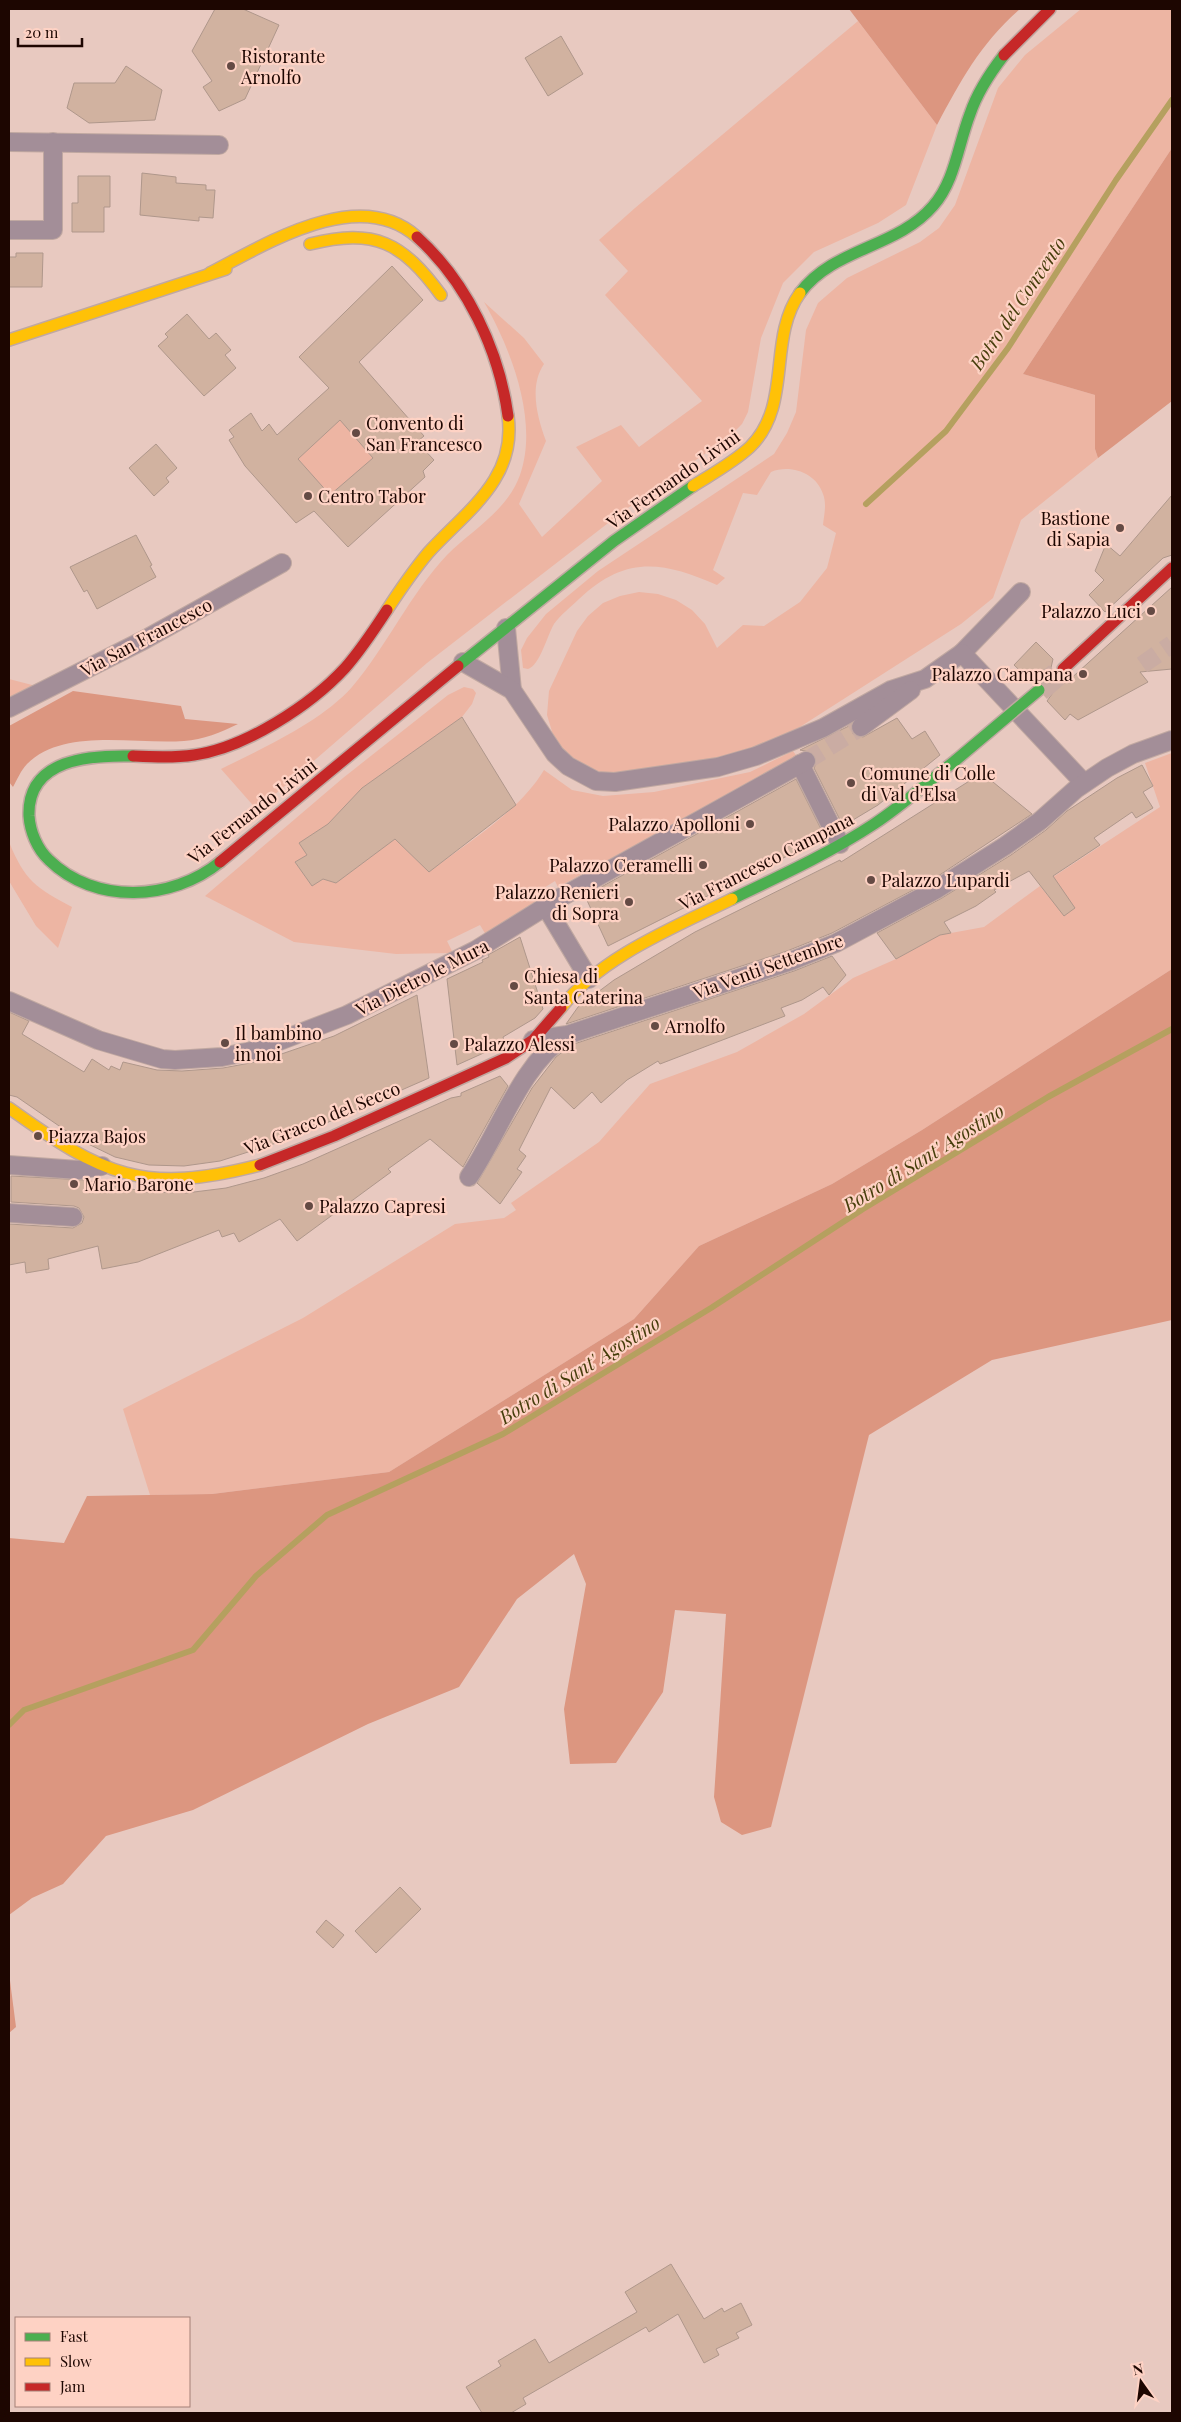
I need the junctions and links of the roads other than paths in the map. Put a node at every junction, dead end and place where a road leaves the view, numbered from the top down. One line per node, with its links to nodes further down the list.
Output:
1 (1050, 9): 16 (main road, Via Fernando Livini)
2 (9, 142): 3 (street)
3 (53, 142): 4 (street); 5 (street)
4 (219, 145)
5 (9, 230)
6 (300, 248): 9 (main road)
7 (263, 259): 8 (main road)
8 (210, 273): 10 (main road); 12 (main road, Via Fernando Livini)
9 (449, 306)
10 (9, 340)
11 (486, 373): 12 (main road)
12 (508, 415): 18 (main road, Via Fernando Livini)
13 (282, 563): 23 (street, Via San Francesco)
14 (1172, 568): 19 (main road)
15 (1021, 592): 17 (street)
16 (506, 628): 18 (main road, Via Fernando Livini); 21 (street)
17 (962, 653): 20 (street); 26 (street)
18 (463, 662): 21 (street)
19 (1063, 669)
20 (925, 679): 21 (street); 24 (street)
21 (512, 690)
22 (1039, 690): 27 (main road, Via Francesco Campana, bridge)
23 (9, 708)
24 (862, 727)
25 (1172, 740): 26 (street, Via Venti Settembre)
26 (1084, 783): 31 (street, Via Venti Settembre)
27 (840, 844): 28 (street, Via Dietro le Mura); 29 (main road, Via Francesco Campana)
28 (546, 907): 29 (street); 30 (street, Via Dietro le Mura)
29 (589, 979): 32 (main road, Via Francesco Campana)
30 (9, 1001)
31 (567, 1035): 32 (street, Via Venti Settembre); 36 (street)
32 (533, 1040): 35 (main road, Via Gracco del Secco)
33 (9, 1108): 35 (main road, Via Gracco del Secco)
34 (9, 1165): 35 (street)
35 (102, 1166)
36 (470, 1177)
37 (9, 1213): 38 (street)
38 (73, 1216)

